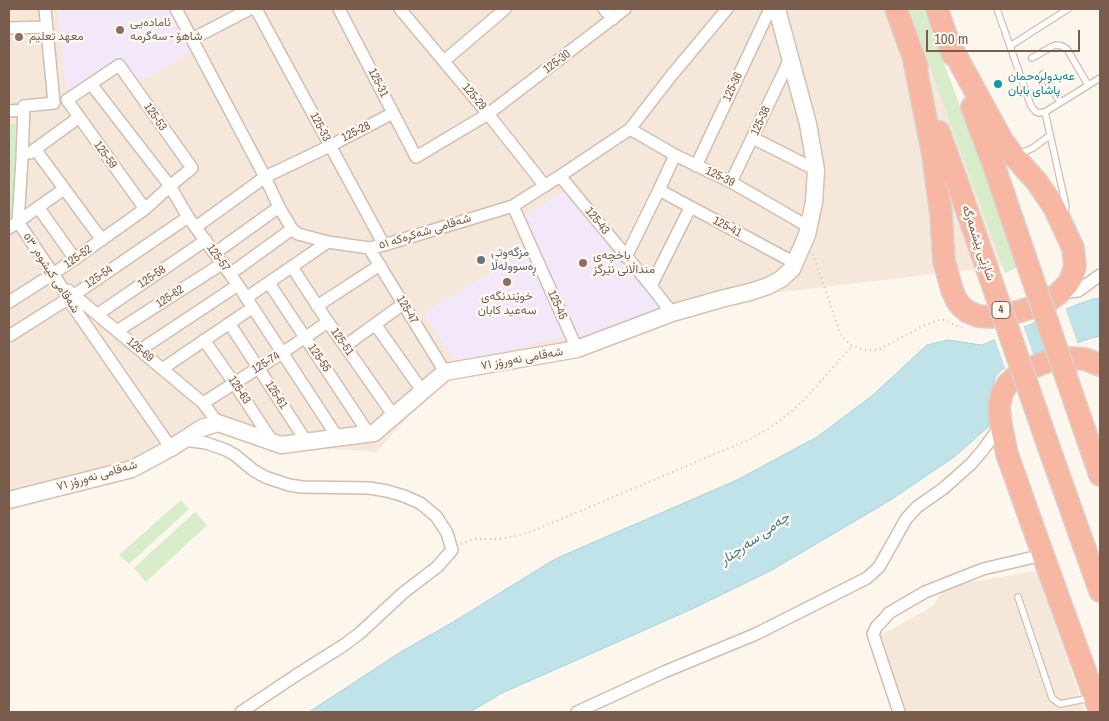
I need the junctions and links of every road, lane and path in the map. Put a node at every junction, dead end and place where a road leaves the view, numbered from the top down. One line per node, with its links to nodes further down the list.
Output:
1 (45, 9): 18 (street)
2 (176, 9): 20 (street)
3 (250, 9): 20 (street)
4 (256, 9): 43 (street, 125-33)
5 (340, 9): 37 (street, 125-31)
6 (400, 9): 26 (street, 125-29)
7 (505, 9): 26 (street)
8 (604, 9): 17 (street)
9 (626, 9): 17 (street, 125-30)
10 (727, 9): 40 (street, شەقامی شەکرەکە ٥١)
11 (770, 9): 49 (street, 125-36)
12 (777, 9): 25 (street, شەقامی نەورۆز ٧١)
13 (896, 9): 23 (highway, شاڕێی پێشمەرگە / 4)
14 (937, 9): 21 (highway)
15 (997, 9): 22 (lane)
16 (1068, 9): 22 (lane)
17 (613, 20): 38 (street, 125-30)
18 (47, 27): 19 (street); 31 (street)
19 (9, 28)
20 (192, 39): 53 (street)
21 (949, 43): 46 (highway); 124 (highway, bridge)
22 (1010, 46): 36 (lane)
23 (913, 55): 88 (highway); 128 (highway, شاڕێی پێشمەرگە / 4, bridge)
24 (1032, 58): 30 (lane)
25 (790, 59): 42 (street, 125-38); 51 (street, شەقامی نەورۆز ٧١)
26 (444, 61): 38 (street, 125-29)
27 (1043, 74): 33 (lane)
28 (1100, 78): 30 (lane)
29 (91, 84): 32 (street); 50 (street, 125-53); 55 (street, 125-57)
30 (1088, 85): 33 (lane)
31 (54, 95): 32 (street); 34 (street)
32 (67, 100): 39 (street, 125-59)
33 (1060, 102): 36 (lane)
34 (23, 110): 35 (street); 48 (street, شەقامی کیشوەر ٥٣)
35 (9, 111)
36 (1044, 112): 41 (lane)
37 (393, 113): 43 (street, 125-28); 47 (street, 125-31)
38 (488, 114): 47 (street, 125-30); 56 (street, 125-29)
39 (78, 118): 44 (street); 63 (street, 125-59)
40 (630, 129): 45 (street, 125-39); 52 (street, شەقامی شەکرەکە ٥١)
41 (1049, 136): 46 (lane); 65 (lane)
42 (753, 138): 51 (street); 54 (street, 125-38)
43 (330, 146): 53 (street, 125-28); 73 (street, 125-33)
44 (35, 149): 48 (street); 57 (street)
45 (675, 155): 49 (street, 125-39); 58 (street)
46 (1013, 155): 65 (highway)
47 (416, 157)
48 (22, 159): 66 (street, شەقامی کیشوەر ٥٣)
49 (696, 166): 54 (street, 125-39)
50 (192, 168): 55 (street, 125-52)
51 (816, 170): 69 (street, شەقامی نەورۆز ٧١)
52 (560, 176): 56 (street, شەقامی شەکرەکە ٥١); 76 (street, 125-43)
53 (265, 177): 59 (street); 67 (street, 125-28)
54 (731, 182): 69 (street, 125-39)
55 (170, 186): 63 (street, 125-52); 64 (street, 125-57)
56 (545, 186): 60 (street, شەقامی شەکرەکە ٥١)
57 (64, 189): 61 (street); 70 (street)
58 (659, 190): 62 (street, 125-41); 76 (street)
59 (279, 206): 68 (street); 75 (street)
60 (513, 206): 73 (street, شەقامی شەکرەکە ٥١); 106 (street, 125-45)
61 (38, 207): 66 (street); 77 (street)
62 (690, 208): 79 (street, 125-41); 87 (street)
63 (145, 209): 70 (street, 125-52)
64 (188, 217): 67 (street, 125-57); 89 (street, 125-54)
65 (1061, 221): 88 (highway)
66 (13, 225): 84 (street, شەقامی کیشوەر ٥٣)
67 (196, 227): 71 (street, 125-57)
68 (292, 229): 72 (street, شەقامی شەکرەکە ٥١); 82 (street)
69 (808, 231): 79 (street, شەقامی نەورۆز ٧١); 105 (path)
70 (102, 240): 77 (street, 125-52)
71 (206, 240): 75 (street, 125-57); 95 (street, 125-58)
72 (328, 242): 74 (street, شەقامی شەکرەکە ٥١); 81 (street)
73 (384, 245): 74 (street, شەقامی شەکرەکە ٥١)
74 (369, 248): 80 (street, 125-47)
75 (215, 253): 78 (street, 125-57)
76 (626, 257): 87 (street, 125-43)
77 (75, 259): 84 (street, 125-52)
78 (222, 263): 82 (street, 125-57); 100 (street, 125-62)
79 (795, 263): 94 (street, شەقامی نەورۆز ٧١)
80 (380, 265): 92 (street, 125-47); 93 (street)
81 (292, 267): 85 (street); 93 (street, 125-51)
82 (230, 274): 86 (street, 125-57)
83 (1100, 275): 88 (street)
84 (55, 278): 89 (street, 125-69); 90 (street, 125-52)
85 (269, 283): 91 (street); 102 (street, 125-55)
86 (238, 285): 91 (street, 125-57); 107 (street)
87 (651, 286): 94 (street, 125-43)
88 (1063, 290)
89 (71, 297): 95 (street, 125-69); 101 (street, 125-54); 123 (street, شەقامی کیشوەر ٥٣)
90 (9, 302)
91 (249, 303): 97 (street); 108 (street, 125-57)
92 (404, 304): 98 (street); 112 (street, 125-47)
93 (318, 306): 96 (street, 125-51)
94 (672, 313): 106 (street, شەقامی نەورۆز ٧١)
95 (98, 314): 100 (street, 125-69)
96 (328, 322): 102 (street, 125-74); 104 (street, 125-51)
97 (229, 323): 103 (street); 110 (street, 125-61)
98 (376, 324): 104 (street); 114 (street)
99 (966, 328): 105 (path)
100 (117, 331): 107 (street, 125-69)
101 (9, 336)
102 (306, 338): 108 (street, 125-74); 119 (street, 125-55)
103 (204, 340): 111 (street); 113 (street, 125-63)
104 (345, 346): 116 (street, 125-51)
105 (852, 346): 126 (path)
106 (577, 349): 112 (street, شەقامی نەورۆز ٧١)
107 (140, 350): 111 (street, 125-69)
108 (282, 353): 110 (street, 125-74); 120 (street, 125-57)
109 (1097, 361): 118 (highway)
110 (259, 368): 113 (street, 125-74); 121 (street, 125-61)
111 (162, 369): 115 (street, 125-69)
112 (445, 372): 114 (street)
113 (234, 383): 115 (street, 125-74); 122 (street, 125-63)
114 (423, 392): 116 (street)
115 (203, 403): 117 (street, 125-69)
116 (394, 416): 119 (street)
117 (218, 423): 122 (street); 123 (street, شەقامی نەورۆز ٧١)
118 (1001, 425): 127 (highway); 132 (street)
119 (369, 434): 120 (street)
120 (338, 438): 121 (street)
121 (306, 441): 122 (street)
122 (272, 442)
123 (178, 444): 125 (street, شەقامی نەورۆز ٧١); 126 (street)
124 (1100, 475)
125 (9, 500)
126 (452, 550): 131 (street)
127 (1043, 555): 130 (highway); 133 (street)
128 (1100, 591)
129 (1018, 597): 130 (lane)
130 (1098, 704)
131 (241, 712)
132 (577, 712)
133 (898, 712)

